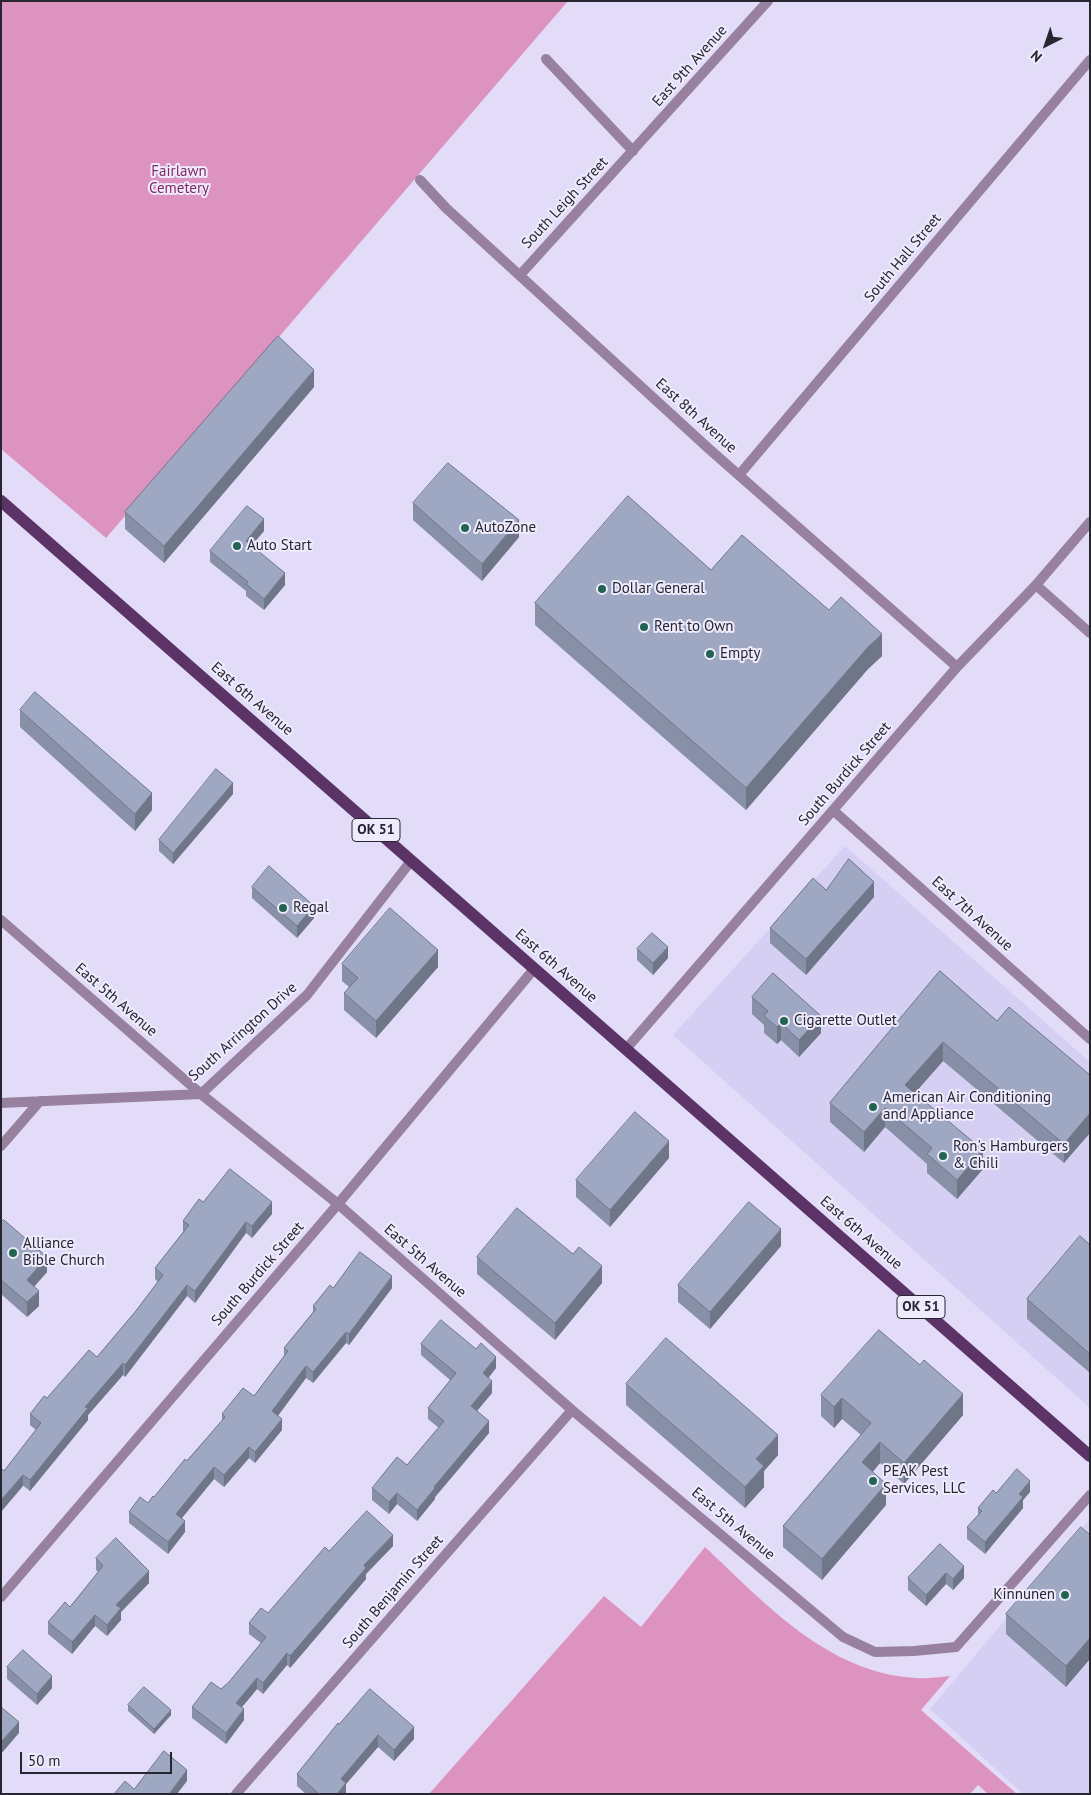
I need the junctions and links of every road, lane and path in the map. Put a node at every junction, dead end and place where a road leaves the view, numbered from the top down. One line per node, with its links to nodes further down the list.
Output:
1 (768, 1): 4 (street, East 9th Avenue)
2 (546, 60): 4 (street)
3 (1090, 60): 7 (street, South Hall Street)
4 (633, 151): 6 (street, South Leigh Street)
5 (420, 180): 6 (street, East 8th Avenue)
6 (520, 275): 7 (street, East 8th Avenue)
7 (738, 475): 12 (street, East 8th Avenue)
8 (1, 502): 14 (main road, East 6th Avenue / OK 51)
9 (1090, 522): 10 (street, South Burdick Street)
10 (1036, 585): 11 (street); 12 (street, South Burdick Street)
11 (1090, 632)
12 (957, 667): 13 (street, South Burdick Street)
13 (834, 811): 17 (street, East 7th Avenue); 18 (street, South Burdick Street)
14 (411, 861): 16 (main road, East 6th Avenue / OK 51); 19 (street, South Arrington Drive)
15 (1, 920): 19 (street, East 5th Avenue)
16 (534, 969): 18 (main road, East 6th Avenue / OK 51); 23 (street, South Burdick Street)
17 (1090, 1040)
18 (626, 1049): 25 (main road, East 6th Avenue / OK 51)
19 (201, 1094): 20 (street, South Arrington Drive); 23 (street, East 5th Avenue)
20 (40, 1101): 21 (street, South Arrington Drive); 22 (street)
21 (1, 1103)
22 (1, 1146)
23 (338, 1204): 24 (street, East 5th Avenue); 27 (street, South Burdick Street)
24 (572, 1410): 26 (street, East 5th Avenue); 28 (street, South Benjamin Street)
25 (1090, 1456)
26 (1090, 1495)
27 (1, 1597)
28 (236, 1794)

